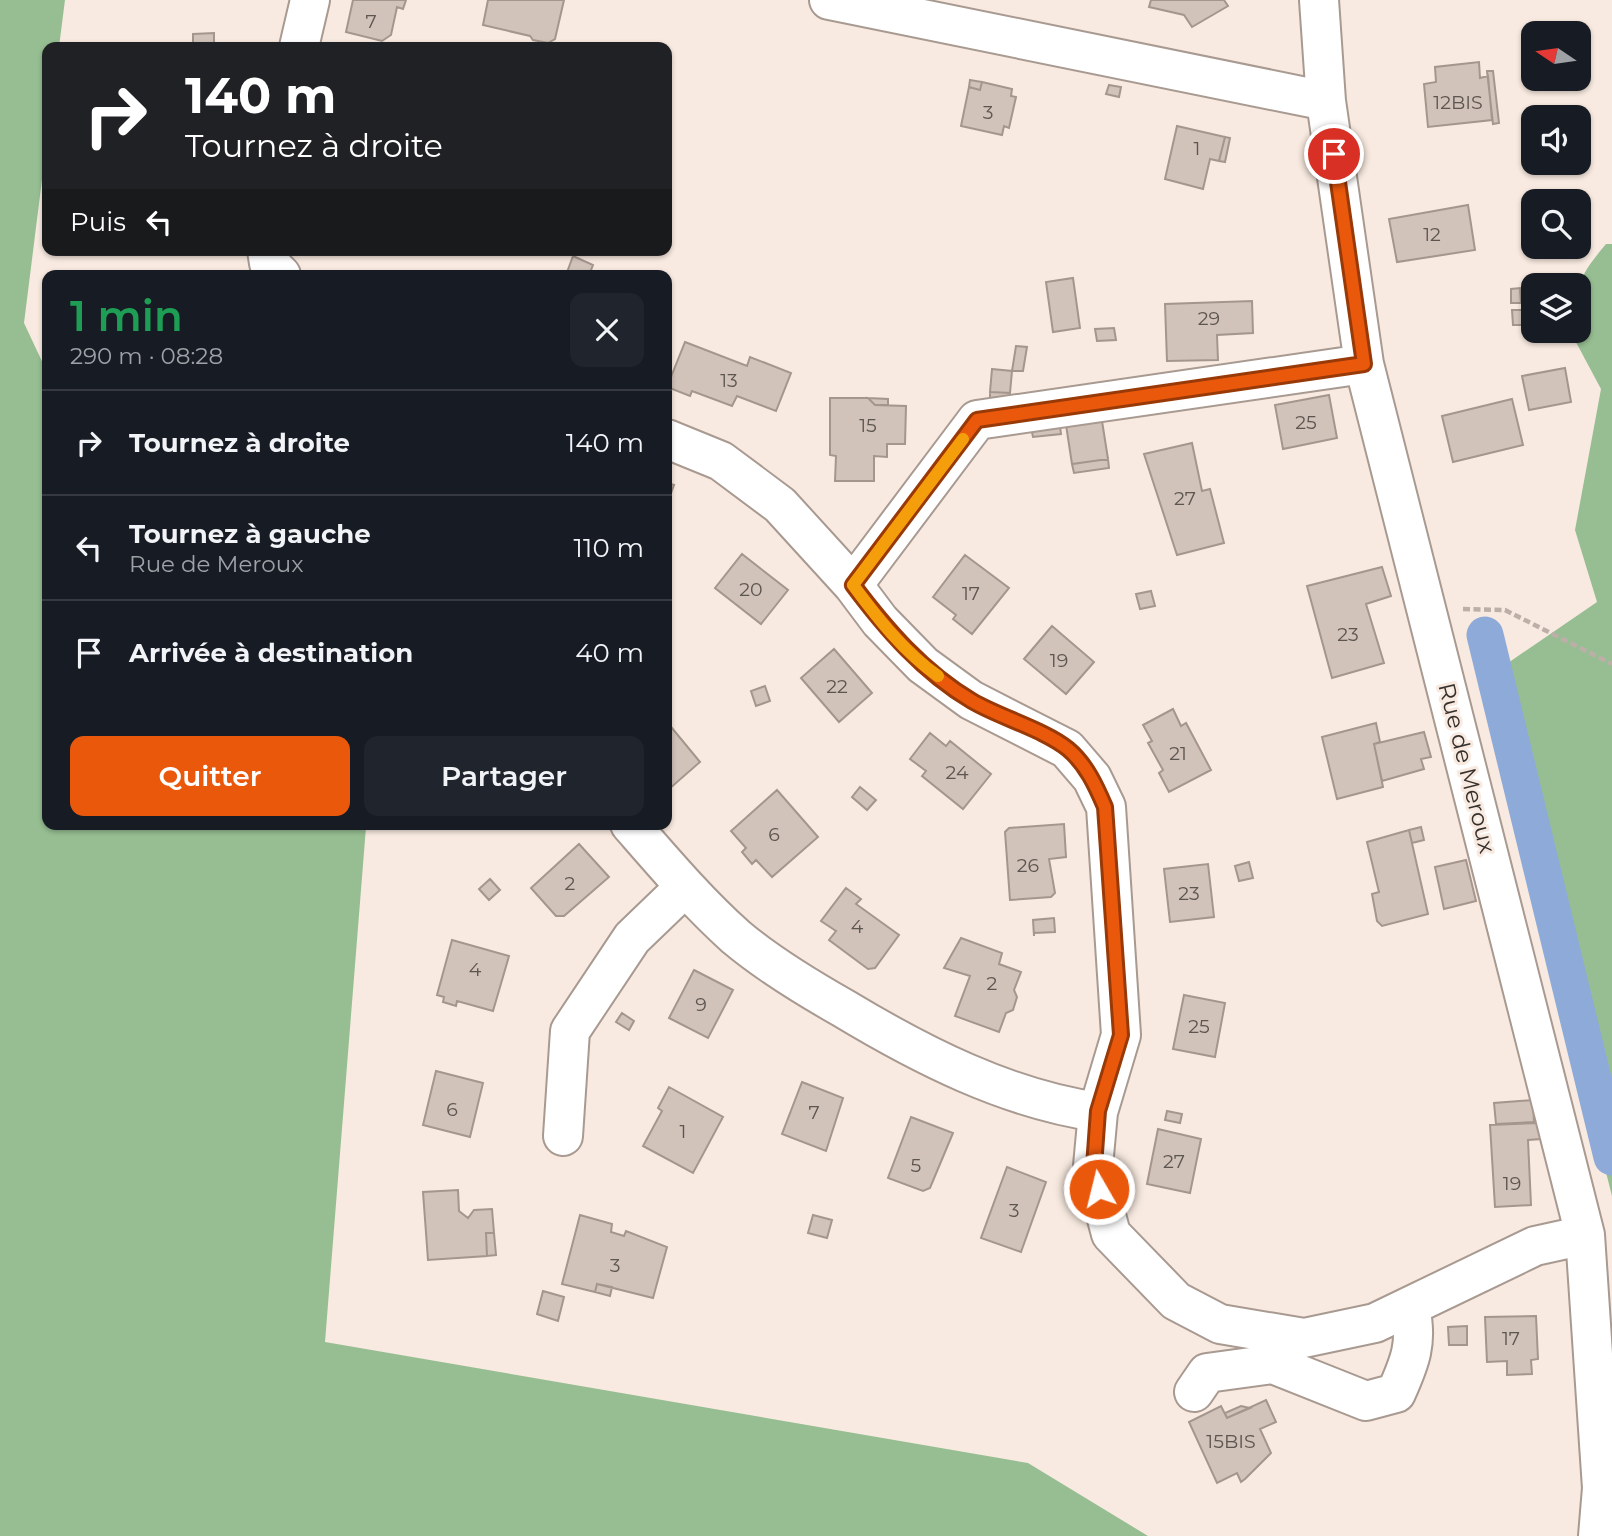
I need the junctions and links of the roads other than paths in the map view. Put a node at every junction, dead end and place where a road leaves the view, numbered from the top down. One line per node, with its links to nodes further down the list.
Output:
1 (310, 0): 4 (street)
2 (829, 0): 5 (street)
3 (1319, 0): 5 (street, Rue de Meroux)
4 (300, 42)
5 (1326, 101): 6 (street, Rue de Meroux)
6 (1364, 364): 8 (street); 13 (street, Rue de Meroux)
7 (672, 441): 8 (street)
8 (853, 585): 11 (street)
9 (635, 830): 10 (street)
10 (685, 887): 11 (street); 12 (street)
11 (1098, 1111): 14 (street)
12 (563, 1136)
13 (1585, 1235): 14 (street); 16 (street, Rue de Meroux)
14 (1410, 1308): 15 (street)
15 (1194, 1392)
16 (1598, 1536)

